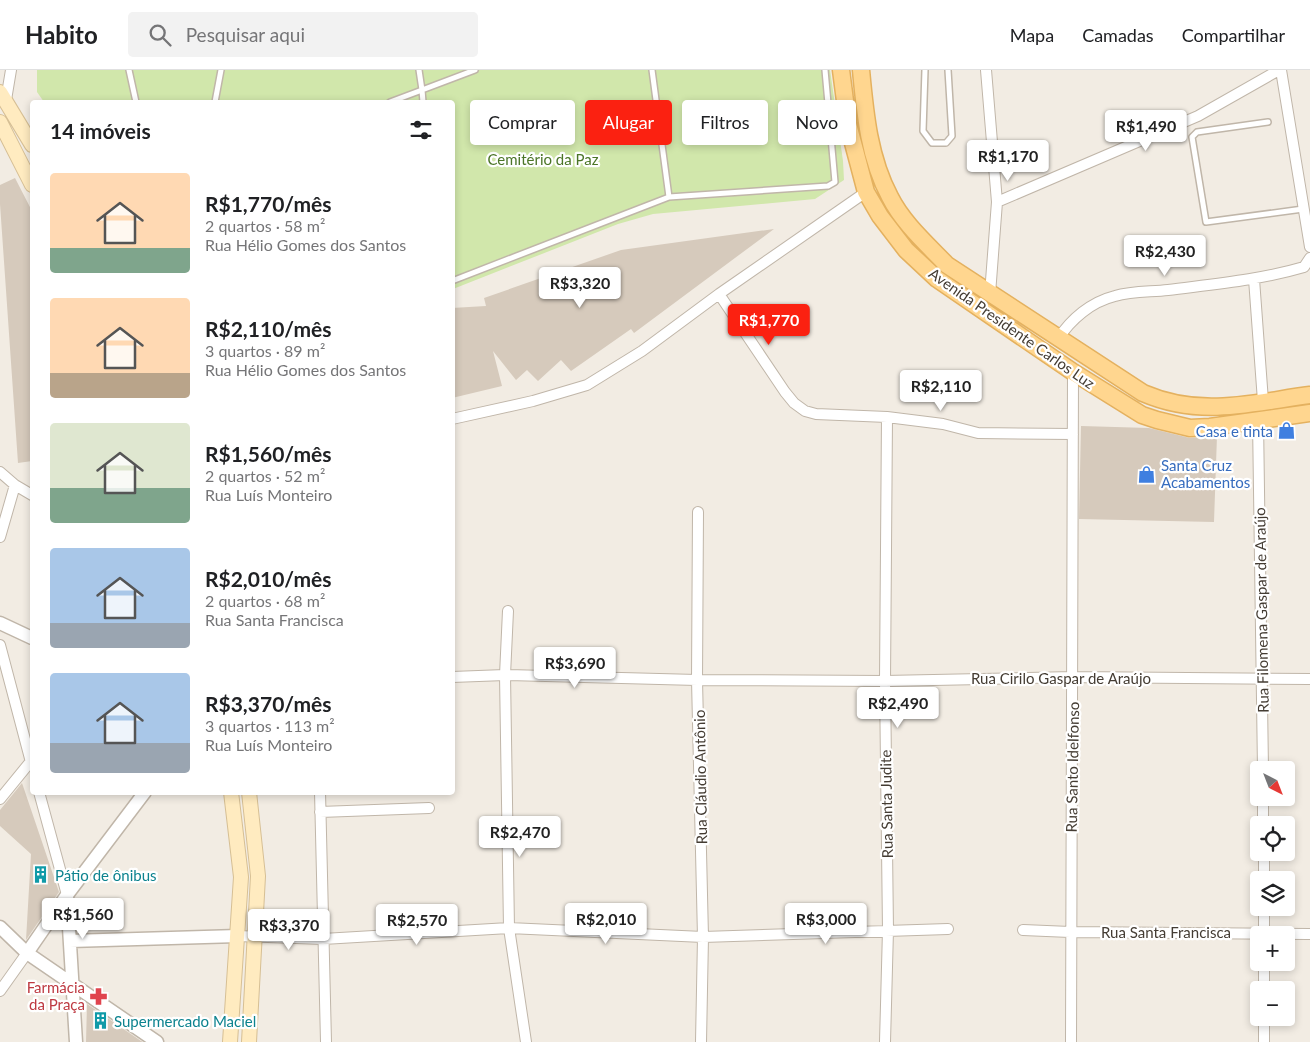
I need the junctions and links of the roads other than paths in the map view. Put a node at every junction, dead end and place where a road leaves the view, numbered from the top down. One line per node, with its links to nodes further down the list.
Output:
1 (11, 70): 15 (street)
2 (129, 70): 16 (lane)
3 (222, 70): 17 (lane)
4 (419, 70): 14 (lane)
5 (475, 70): 14 (lane)
6 (652, 70): 25 (lane)
7 (825, 70): 25 (lane)
8 (841, 70): 24 (main road, Avenida Presidente Carlos Luz)
9 (861, 70): 33 (main road, Avenida Presidente Carlos Luz)
10 (925, 70): 11 (lane)
11 (948, 70)
12 (986, 70): 26 (street)
13 (1280, 70): 26 (street); 27 (street)
14 (422, 90): 18 (lane); 19 (lane)
15 (3, 96): 22 (main road)
16 (136, 100)
17 (215, 100)
18 (395, 100)
19 (424, 100)
20 (0, 122): 23 (main road)
21 (1268, 122): 27 (lane)
22 (30, 142)
23 (30, 181)
24 (866, 192): 32 (street); 35 (main road, Avenida Presidente Carlos Luz)
25 (669, 197): 30 (lane)
26 (997, 202): 33 (street)
27 (1303, 209): 28 (street)
28 (1310, 246)
29 (1310, 258): 31 (street)
30 (455, 280)
31 (1254, 280): 34 (street); 37 (street)
32 (719, 294): 39 (street); 40 (street)
33 (990, 294): 34 (main road, Avenida Presidente Carlos Luz)
34 (1058, 339): 37 (main road, Avenida Presidente Carlos Luz)
35 (1073, 372): 41 (main road, Avenida Presidente Carlos Luz); 42 (street, Rua Santo Idelfonso)
36 (1310, 395): 37 (main road, Avenida Presidente Carlos Luz)
37 (1263, 401)
38 (1310, 414): 41 (main road, Avenida Presidente Carlos Luz)
39 (887, 416): 42 (street); 58 (street, Rua Santa Judite)
40 (455, 418)
41 (1258, 420): 55 (street, Rua Filomena Gaspar de Araújo)
42 (1073, 434): 54 (street, Rua Santo Idelfonso)
43 (0, 472): 44 (street)
44 (15, 485): 45 (street); 47 (street)
45 (30, 493)
46 (698, 512): 57 (street, Rua Cláudio Antônio)
47 (0, 537)
48 (508, 611): 52 (street)
49 (0, 623): 50 (street)
50 (30, 637)
51 (0, 645): 59 (street)
52 (505, 675): 53 (street, Rua Cirilo Gaspar de Araújo); 57 (street, Rua Cirilo Gaspar de Araújo); 72 (street)
53 (455, 677)
54 (1073, 677): 55 (street, Rua Cirilo Gaspar de Araújo); 58 (street, Rua Cirilo Gaspar de Araújo); 76 (street, Rua Santo Idelfonso)
55 (1262, 678): 56 (street, Rua Cirilo Gaspar de Araújo); 60 (street, Rua Filomena Gaspar de Araújo)
56 (1310, 679)
57 (697, 680): 58 (street, Rua Cirilo Gaspar de Araújo); 81 (street, Rua Cláudio Antônio)
58 (885, 680): 74 (street, Rua Santa Judite)
59 (30, 756)
60 (1263, 761)
61 (30, 765): 67 (street)
62 (40, 795): 70 (street)
63 (144, 795): 70 (street)
64 (231, 795): 80 (main road)
65 (249, 795): 82 (main road)
66 (320, 795): 69 (street)
67 (0, 799)
68 (429, 808): 69 (street)
69 (320, 812): 83 (street)
70 (67, 895): 84 (street); 85 (street)
71 (0, 927): 85 (street)
72 (509, 928): 81 (street); 83 (street); 94 (street)
73 (948, 929): 74 (street)
74 (888, 930): 81 (street); 96 (street, Rua Santa Judite)
75 (1023, 930): 76 (street, Rua Santa Francisca)
76 (1070, 932): 77 (street, Rua Santa Francisca); 97 (street, Rua Santo Idelfonso)
77 (1250, 934)
78 (1295, 934): 79 (street, Rua Santa Francisca)
79 (1310, 934)
80 (238, 936): 82 (street); 84 (street); 91 (main road)
81 (703, 937): 95 (street, Rua Cláudio Antônio)
82 (256, 938): 83 (street); 92 (main road)
83 (323, 939): 93 (street)
84 (70, 941): 86 (street)
85 (26, 953): 86 (street); 87 (street)
86 (73, 986): 89 (street); 90 (street)
87 (0, 991)
88 (1264, 1026): 98 (street)
89 (76, 1042)
90 (156, 1042)
91 (230, 1042)
92 (249, 1042)
93 (326, 1042)
94 (526, 1042)
95 (701, 1042)
96 (885, 1042)
97 (1071, 1042)
98 (1264, 1042)

